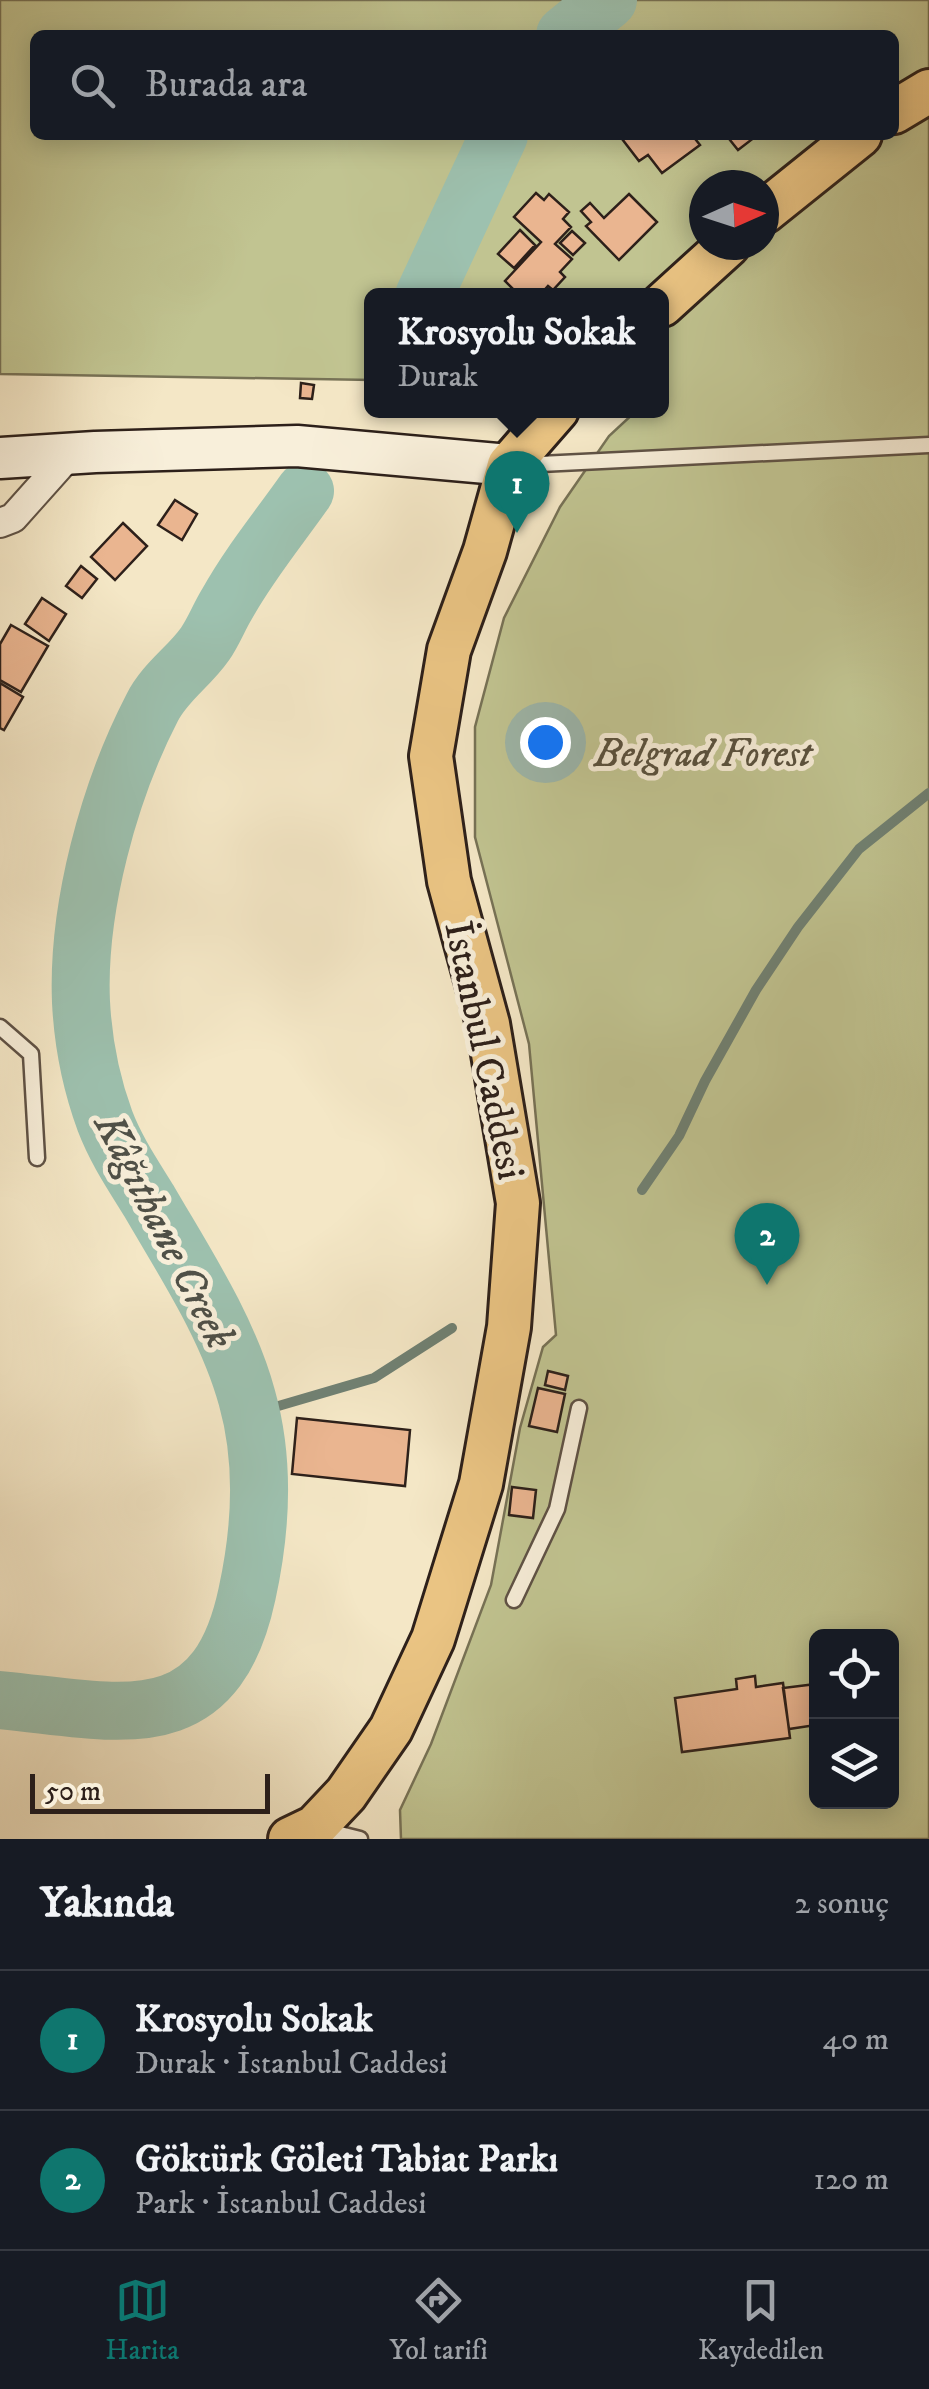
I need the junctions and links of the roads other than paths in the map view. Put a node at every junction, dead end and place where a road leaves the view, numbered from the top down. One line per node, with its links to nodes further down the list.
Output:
1 (929, 90): 2 (main road)
2 (899, 109)
3 (854, 140): 4 (main road)
4 (779, 200)
5 (712, 260): 6 (main road)
6 (669, 299)
7 (550, 418): 11 (main road, İstanbul Caddesi)
8 (929, 445): 11 (lane)
9 (71, 454): 10 (main road); 11 (main road); 12 (street)
10 (0, 458)
11 (509, 466): 17 (main road, İstanbul Caddesi)
12 (0, 523)
13 (0, 1027): 14 (lane)
14 (37, 1158)
15 (579, 1408): 16 (lane)
16 (514, 1600)
17 (302, 1833): 18 (lane)
18 (360, 1839)

